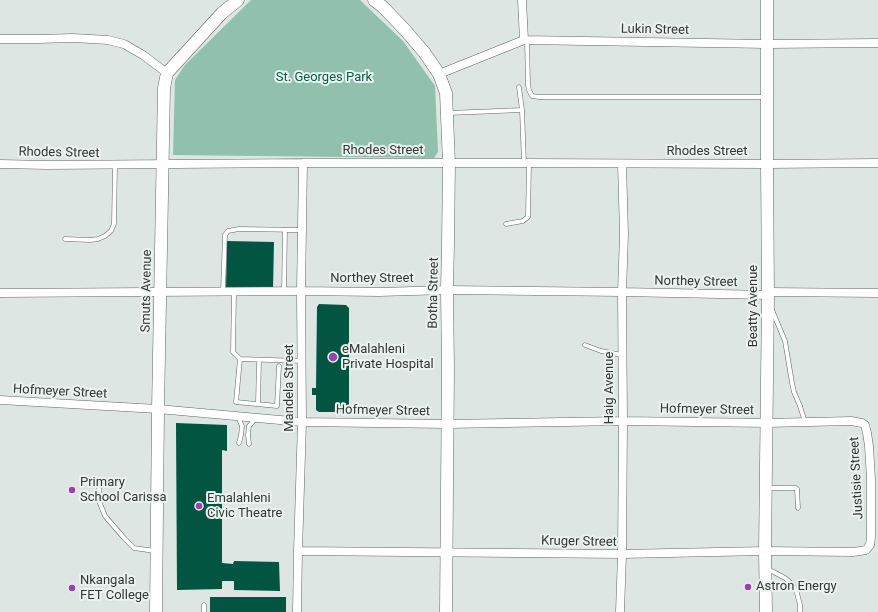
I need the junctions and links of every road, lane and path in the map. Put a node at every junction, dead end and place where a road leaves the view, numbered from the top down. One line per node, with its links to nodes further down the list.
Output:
1 (238, 0): 9 (main road)
2 (374, 0): 10 (main road, Botha Street)
3 (522, 0): 6 (street)
4 (767, 0): 8 (main road, Beatty Avenue)
5 (0, 39): 9 (street)
6 (526, 40): 8 (street, Lukin Street); 10 (street, Lukin Street); 12 (lane)
7 (878, 43): 8 (street, Lukin Street)
8 (767, 44): 12 (main road, Beatty Avenue)
9 (167, 73): 23 (main road, Smuts Avenue)
10 (439, 74): 14 (main road, Botha Street)
11 (520, 87): 13 (lane)
12 (767, 97): 21 (main road, Beatty Avenue)
13 (522, 110): 14 (lane); 17 (lane)
14 (446, 113): 16 (main road, Botha Street)
15 (303, 163): 16 (street, Rhodes Street); 23 (street, Rhodes Street); 26 (street, Mandela Street)
16 (448, 163): 17 (street, Rhodes Street); 28 (main road, Botha Street)
17 (526, 163): 20 (street, Rhodes Street); 24 (lane)
18 (878, 163): 21 (street, Rhodes Street)
19 (0, 164): 22 (street, Rhodes Street)
20 (622, 164): 21 (street, Rhodes Street); 34 (street, Haig Avenue)
21 (767, 164): 36 (main road, Beatty Avenue)
22 (115, 165): 23 (street, Rhodes Street); 27 (lane)
23 (163, 165): 29 (main road, Smuts Avenue)
24 (506, 224)
25 (285, 230): 26 (lane); 30 (lane); 32 (lane)
26 (302, 230): 31 (street, Mandela Street)
27 (65, 240)
28 (447, 290): 31 (street, Northey Street); 34 (street, Northey Street); 53 (main road, Botha Street)
29 (161, 291): 32 (street, Northey Street); 35 (street, Northey Street); 46 (main road, Smuts Avenue)
30 (284, 291): 31 (street, Northey Street); 33 (street, Northey Street)
31 (301, 291): 42 (street, Mandela Street)
32 (224, 292): 33 (street, Northey Street)
33 (234, 292): 40 (lane)
34 (622, 292): 36 (street, Northey Street); 39 (street, Haig Avenue)
35 (0, 293)
36 (768, 293): 37 (street, Northey Street); 51 (lane); 52 (main road, Beatty Avenue)
37 (878, 293)
38 (585, 345): 39 (lane)
39 (622, 355): 49 (street, Haig Avenue)
40 (240, 359): 41 (lane); 45 (lane)
41 (259, 360): 42 (lane); 45 (lane)
42 (302, 361): 50 (street, Mandela Street)
43 (279, 366): 45 (lane)
44 (0, 400): 46 (street, Hofmeyer Street)
45 (258, 404)
46 (158, 409): 47 (street, Hofmeyer Street); 62 (main road, Smuts Avenue)
47 (237, 416): 48 (street, Hofmeyer Street); 54 (lane)
48 (256, 418): 50 (street, Hofmeyer Street); 55 (lane)
49 (623, 421): 52 (street, Hofmeyer Street); 53 (street, Hofmeyer Street); 64 (street, Haig Avenue)
50 (302, 422): 53 (street, Hofmeyer Street); 59 (street, Mandela Street)
51 (805, 422): 52 (street, Justisie Street); 61 (street, Justisie Street)
52 (767, 423): 56 (main road, Beatty Avenue)
53 (447, 424): 63 (main road, Botha Street)
54 (239, 443)
55 (249, 444)
56 (766, 488): 58 (lane); 60 (main road, Beatty Avenue)
57 (99, 489): 62 (lane)
58 (798, 508)
59 (298, 551): 63 (street, Kruger Street); 69 (street, Mandela Street)
60 (765, 551): 61 (street, Kruger Street); 64 (street, Kruger Street); 65 (main road, Beatty Avenue)
61 (860, 551)
62 (157, 552): 67 (main road, Smuts Avenue)
63 (447, 552): 64 (street, Kruger Street); 70 (main road, Botha Street)
64 (622, 554): 71 (street, Haig Avenue)
65 (765, 568): 72 (main road, Beatty Avenue); 73 (lane)
66 (204, 605): 68 (lane)
67 (156, 612)
68 (204, 612)
69 (297, 612)
70 (446, 612)
71 (620, 612)
72 (766, 612)
73 (800, 612)

